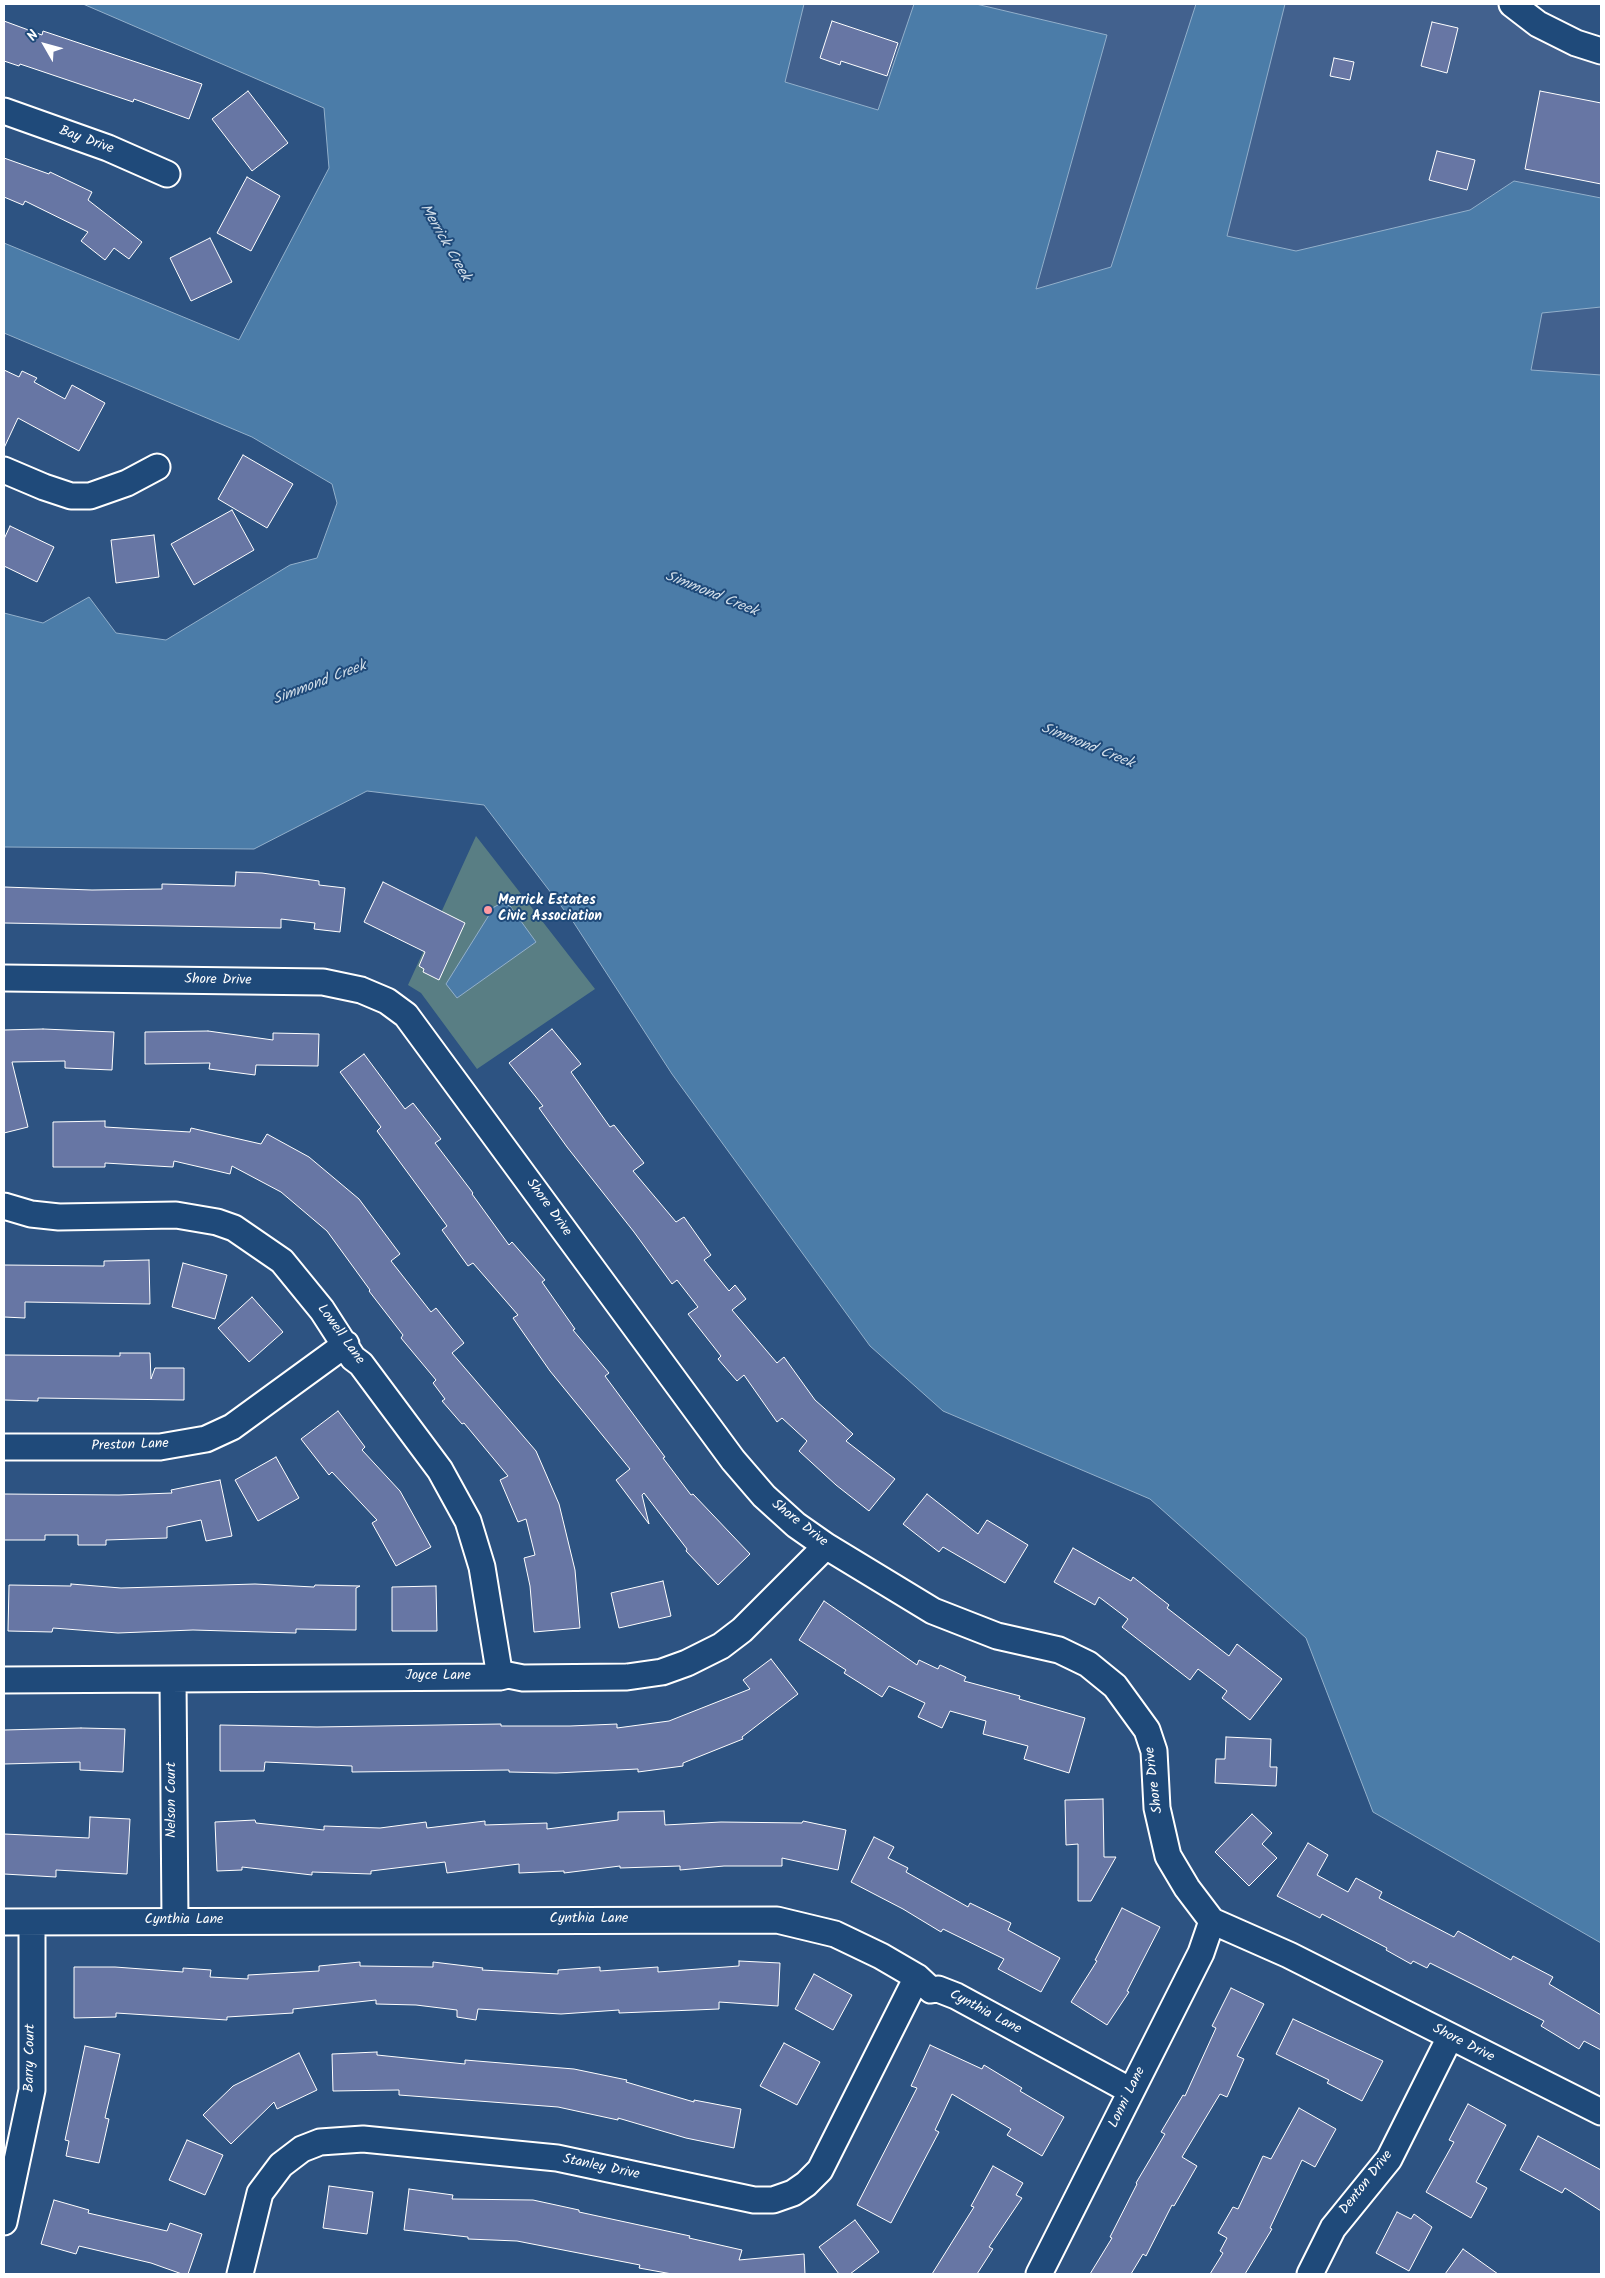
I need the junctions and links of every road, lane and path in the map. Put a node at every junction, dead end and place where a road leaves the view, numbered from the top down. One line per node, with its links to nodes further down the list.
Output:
1 (1512, 4): 2 (street)
2 (1601, 51)
3 (4, 112): 4 (street, Bay Drive)
4 (167, 174)
5 (156, 467): 6 (street)
6 (4, 470)
7 (4, 978): 11 (street, Shore Drive)
8 (4, 1206): 9 (street, Lowell Lane)
9 (346, 1344): 10 (street, Preston Lane); 12 (street, Lowell Lane)
10 (4, 1447)
11 (826, 1546): 12 (street, Joyce Lane); 16 (street, Shore Drive)
12 (500, 1677): 13 (street, Joyce Lane)
13 (173, 1679): 14 (street, Joyce Lane); 15 (street, Nelson Court)
14 (4, 1680)
15 (175, 1921): 18 (street, Cynthia Lane); 19 (street, Cynthia Lane)
16 (1212, 1921): 20 (street, Shore Drive); 21 (street, Lonni Lane)
17 (4, 1922): 18 (street, Cynthia Lane)
18 (32, 1922): 23 (street, Barry Court)
19 (917, 1977): 21 (street, Cynthia Lane); 24 (street, Stanley Drive)
20 (1450, 2038): 22 (street, Shore Drive); 26 (street, Denton Drive)
21 (1130, 2091): 25 (street, Lonni Lane)
22 (1601, 2112)
23 (4, 2222)
24 (240, 2274)
25 (1039, 2274)
26 (1311, 2274)

